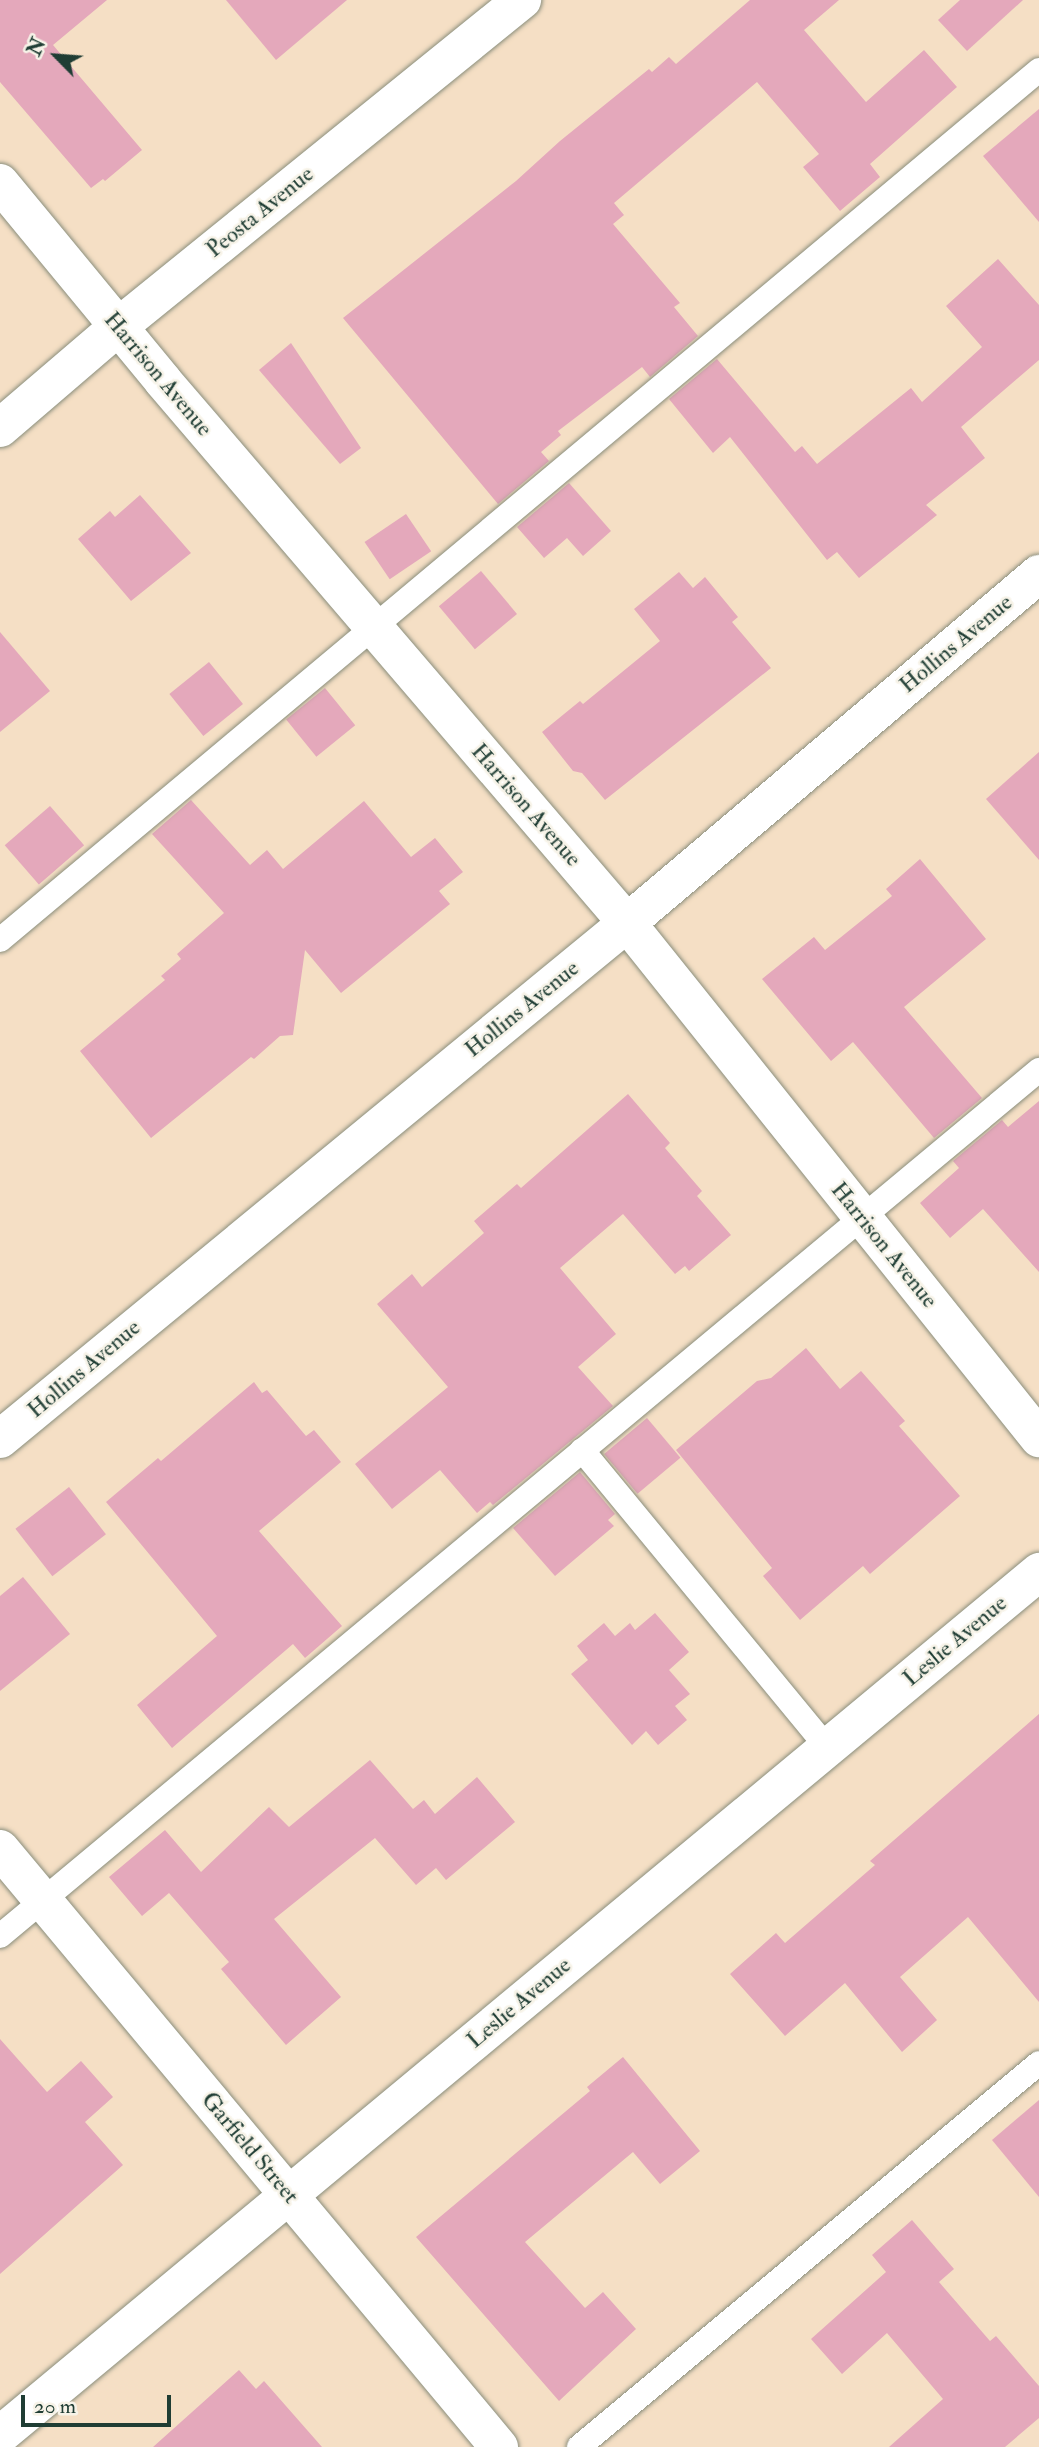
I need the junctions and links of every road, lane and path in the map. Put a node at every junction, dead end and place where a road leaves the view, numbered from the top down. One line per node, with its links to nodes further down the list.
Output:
1 (522, 0): 4 (street, Peosta Avenue)
2 (1039, 70): 7 (lane)
3 (0, 183): 4 (street, Harrison Avenue)
4 (118, 327): 5 (street, Peosta Avenue); 7 (street, Harrison Avenue)
5 (0, 428)
6 (1039, 574): 8 (street, Hollins Avenue)
7 (373, 626): 8 (street, Harrison Avenue); 9 (lane)
8 (627, 923): 11 (street, Harrison Avenue); 13 (street, Hollins Avenue)
9 (0, 940)
10 (1039, 1070): 11 (lane)
11 (863, 1217): 12 (street, Harrison Avenue); 14 (lane)
12 (1039, 1438)
13 (0, 1439)
14 (582, 1450): 16 (lane); 18 (lane)
15 (1039, 1572): 16 (street, Leslie Avenue)
16 (827, 1747): 21 (street, Leslie Avenue)
17 (0, 1849): 18 (street, Garfield Street)
18 (43, 1900): 19 (lane); 21 (street, Garfield Street)
19 (0, 1936)
20 (1039, 2063): 24 (lane)
21 (288, 2194): 22 (street, Leslie Avenue); 23 (street, Garfield Street)
22 (0, 2435)
23 (499, 2447)
24 (579, 2447)

